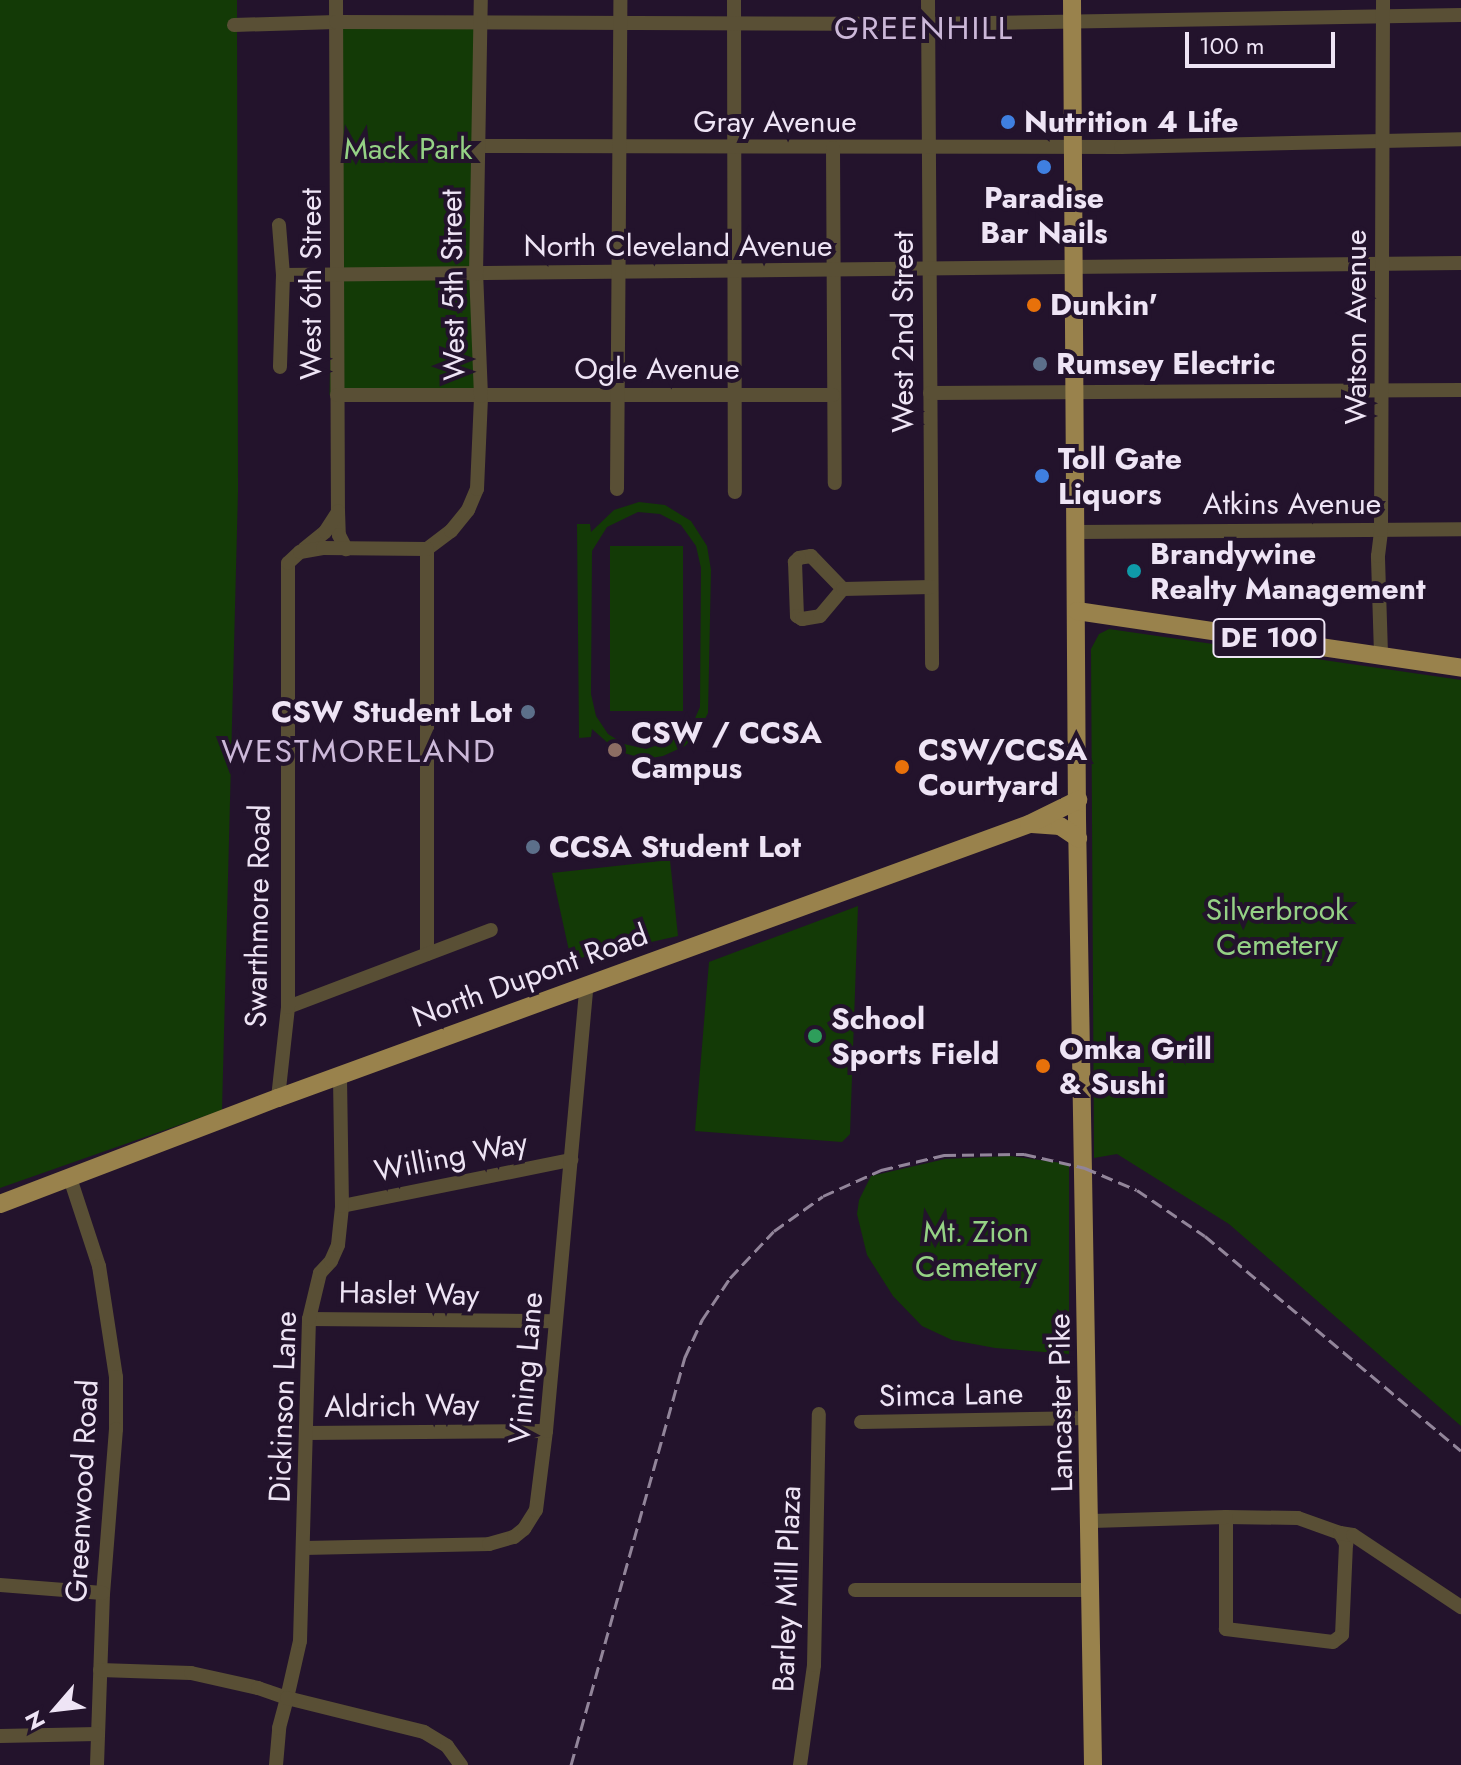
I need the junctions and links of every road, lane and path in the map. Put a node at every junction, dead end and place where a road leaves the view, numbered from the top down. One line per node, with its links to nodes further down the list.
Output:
1 (336, 0): 9 (street, West 6th Street)
2 (481, 0): 11 (street, West 5th Street)
3 (620, 0): 12 (street)
4 (734, 0): 10 (street)
5 (928, 0): 13 (street, West 2nd Street)
6 (1383, 8): 7 (street); 8 (street); 15 (street, Watson Avenue)
7 (1072, 9): 13 (street); 19 (main road, Lancaster Pike)
8 (1461, 15)
9 (336, 22): 11 (street); 14 (street); 33 (street, West 6th Street)
10 (734, 23): 12 (street); 13 (street); 18 (street)
11 (481, 24): 12 (street); 17 (street, West 5th Street)
12 (620, 24): 20 (street)
13 (928, 24): 22 (street, West 2nd Street)
14 (234, 25)
15 (1381, 139): 16 (street, Gray Avenue); 19 (street, Gray Avenue); 25 (street, Watson Avenue)
16 (1461, 139)
17 (479, 146): 20 (street, Gray Avenue); 31 (street, West 5th Street)
18 (734, 147): 20 (street, Gray Avenue); 21 (street, Gray Avenue); 30 (street)
19 (1072, 147): 22 (street, Gray Avenue); 26 (main road, Lancaster Pike)
20 (619, 148): 29 (street)
21 (833, 148): 22 (street, Gray Avenue); 27 (street)
22 (929, 148): 28 (street, West 2nd Street)
23 (279, 225): 32 (street)
24 (1461, 263): 25 (street, North Cleveland Avenue)
25 (1383, 264): 26 (street, North Cleveland Avenue); 35 (street, Watson Avenue)
26 (1073, 269): 28 (street, North Cleveland Avenue); 38 (main road, Lancaster Pike)
27 (833, 271): 28 (street, North Cleveland Avenue); 30 (street, North Cleveland Avenue); 41 (street)
28 (928, 271): 37 (street, West 2nd Street)
29 (619, 272): 30 (street, North Cleveland Avenue); 31 (street, North Cleveland Avenue); 43 (street)
30 (734, 272): 40 (street)
31 (476, 274): 33 (street, North Cleveland Avenue); 42 (street, West 5th Street)
32 (283, 275): 33 (street, North Cleveland Avenue); 34 (street)
33 (337, 275): 39 (street, West 6th Street)
34 (280, 367)
35 (1382, 389): 36 (street); 38 (street); 49 (street, Watson Avenue)
36 (1461, 390)
37 (930, 393): 38 (street); 54 (street, West 2nd Street)
38 (1074, 393): 50 (main road, Lancaster Pike)
39 (337, 395): 42 (street, Ogle Avenue); 47 (street, West 6th Street)
40 (735, 395): 41 (street, Ogle Avenue); 43 (street, Ogle Avenue); 46 (street)
41 (833, 395): 44 (street)
42 (481, 396): 43 (street, Ogle Avenue); 52 (street, West 5th Street)
43 (617, 396): 45 (street)
44 (835, 483)
45 (617, 489)
46 (735, 492)
47 (338, 511): 51 (street, West 6th Street); 53 (street)
48 (1461, 529): 49 (street, Atkins Avenue)
49 (1381, 530): 50 (street, Atkins Avenue); 57 (street, Watson Avenue)
50 (1076, 532): 56 (main road, Lancaster Pike)
51 (346, 549): 52 (street); 53 (street)
52 (427, 549): 64 (street)
53 (300, 552): 66 (street, Swarthmore Road)
54 (931, 587): 55 (street); 58 (street, West 2nd Street)
55 (843, 589): 55 (street)
56 (1077, 611): 57 (main road, DE 100); 60 (main road, Lancaster Pike)
57 (1381, 654): 59 (main road, DE 100)
58 (932, 664)
59 (1461, 668)
60 (1078, 800): 61 (main road, North Dupont Road); 62 (main road, Lancaster Pike)
61 (1029, 824): 62 (main road); 65 (main road, North Dupont Road)
62 (1078, 838): 76 (main road, Lancaster Pike)
63 (491, 930): 64 (street)
64 (427, 954): 66 (street)
65 (587, 984): 67 (main road, North Dupont Road); 69 (street, Vining Lane)
66 (288, 1007): 68 (street, Swarthmore Road)
67 (340, 1076): 68 (main road, North Dupont Road); 72 (street, Dickinson Lane)
68 (278, 1098): 70 (main road, North Dupont Road)
69 (571, 1160): 72 (street, Willing Way); 74 (street, Vining Lane)
70 (70, 1178): 71 (main road, North Dupont Road); 87 (street, Greenwood Road)
71 (0, 1204)
72 (342, 1206): 73 (street, Dickinson Lane)
73 (309, 1319): 74 (street, Haslet Way); 79 (street, Dickinson Lane)
74 (555, 1321): 78 (street, Vining Lane)
75 (819, 1414): 96 (street, Barley Mill Plaza)
76 (1089, 1418): 77 (street, Simca Lane); 81 (main road, Lancaster Pike)
77 (861, 1422)
78 (546, 1431): 79 (street, Aldrich Way); 83 (street, Vining Lane)
79 (307, 1433): 83 (street, Dickinson Lane)
80 (1226, 1517): 81 (street); 82 (street); 82 (street)
81 (1092, 1521): 86 (main road, Lancaster Pike)
82 (1340, 1533): 88 (street)
83 (304, 1548): 90 (street, Dickinson Lane)
84 (0, 1585): 87 (street)
85 (855, 1590): 86 (street)
86 (1092, 1590): 97 (main road, Lancaster Pike)
87 (103, 1593): 89 (street, Greenwood Road)
88 (1461, 1607)
89 (100, 1670): 90 (street); 91 (street, Greenwood Road)
90 (287, 1698): 94 (street, Dickinson Lane); 95 (street)
91 (97, 1734): 92 (street); 93 (street, Greenwood Road)
92 (0, 1736)
93 (97, 1765)
94 (276, 1765)
95 (461, 1765)
96 (800, 1765)
97 (1093, 1765)

